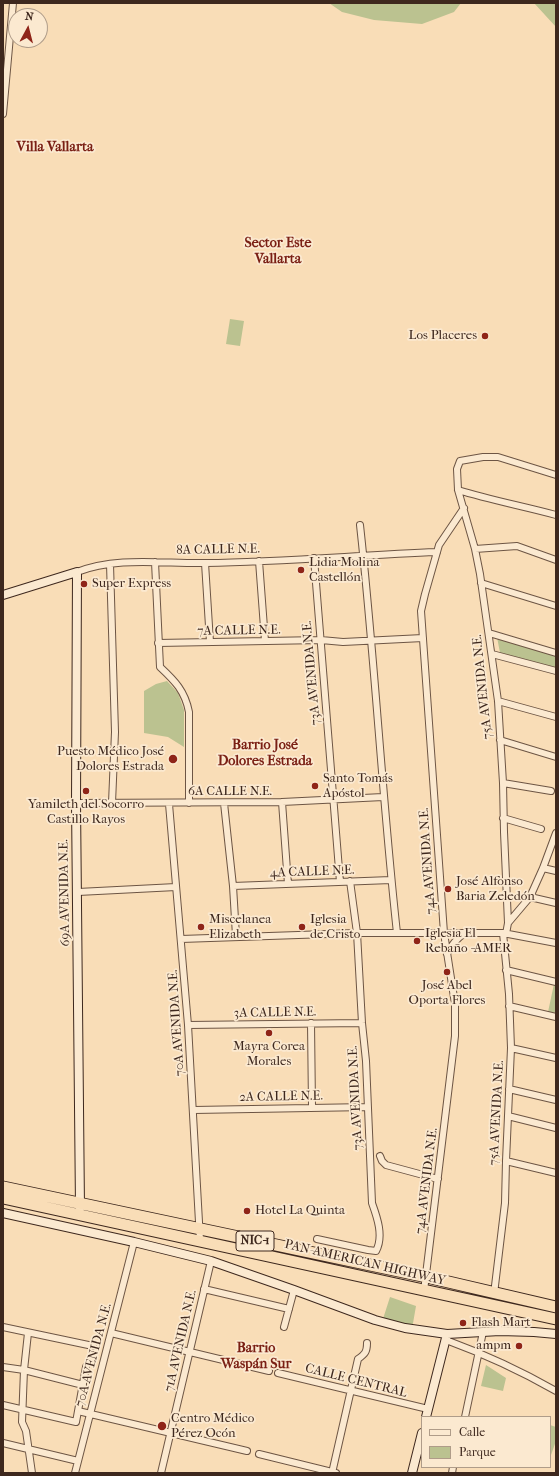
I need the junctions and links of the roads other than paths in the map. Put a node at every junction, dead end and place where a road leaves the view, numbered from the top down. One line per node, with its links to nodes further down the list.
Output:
1 (13, 3): 2 (street)
2 (3, 114)
3 (556, 475): 4 (street, 75A AVENIDA N.E.)
4 (458, 490): 5 (street, 75A AVENIDA N.E.); 6 (street)
5 (464, 508): 8 (street, 75A AVENIDA N.E.); 9 (street, 74A AVENIDA N.E.)
6 (556, 515)
7 (360, 526): 10 (street)
8 (475, 549): 12 (street); 18 (street, 75A AVENIDA N.E.)
9 (437, 552): 10 (street, 8A CALLE N.E.); 22 (street, 74A AVENIDA N.E.)
10 (363, 555): 11 (street, 8A CALLE N.E.); 25 (street)
11 (314, 558): 13 (street, 8A CALLE N.E.); 23 (street, 73A AVENIDA N.E.)
12 (556, 560)
13 (259, 561): 15 (street, 8A CALLE N.E.); 24 (street)
14 (155, 562): 15 (street, 8A CALLE N.E.); 16 (street, 8A CALLE N.E.); 27 (street)
15 (205, 563): 26 (street)
16 (110, 564): 17 (street, 8A CALLE N.E.); 43 (street)
17 (77, 572): 19 (street, 8A CALLE N.E.); 40 (street, 69A AVENIDA N.E.)
18 (481, 583): 20 (street); 21 (street, 75A AVENIDA N.E.)
19 (3, 595)
20 (556, 606)
21 (489, 633): 28 (street); 29 (street, 75A AVENIDA N.E.)
22 (423, 638): 25 (street); 62 (street, 74A AVENIDA N.E.)
23 (321, 640): 24 (street, 7A CALLE N.E.); 25 (street); 38 (street, 73A AVENIDA N.E.)
24 (265, 641): 26 (street, 7A CALLE N.E.)
25 (372, 641): 37 (street)
26 (210, 642): 27 (street, 7A CALLE N.E.)
27 (158, 643): 41 (street)
28 (556, 653)
29 (492, 654): 30 (street); 31 (street, 75A AVENIDA N.E.)
30 (556, 671)
31 (498, 701): 32 (street); 33 (street, 75A AVENIDA N.E.)
32 (556, 718)
33 (500, 740): 34 (street); 35 (street, 75A AVENIDA N.E.)
34 (556, 757)
35 (503, 783): 36 (street); 45 (street, 75A AVENIDA N.E.)
36 (551, 791)
37 (383, 797): 38 (street, 6A CALLE N.E.); 50 (street)
38 (333, 800): 39 (street, 6A CALLE N.E.); 52 (street, 73A AVENIDA N.E.)
39 (282, 802): 42 (street, 6A CALLE N.E.); 53 (street)
40 (76, 803): 43 (street, 6A CALLE N.E.); 56 (street, 69A AVENIDA N.E.)
41 (189, 803): 42 (street, 6A CALLE N.E.); 44 (street, 6A CALLE N.E.)
42 (224, 803): 54 (street)
43 (112, 804): 44 (street, 6A CALLE N.E.)
44 (169, 804): 55 (street, 70A AVENIDA N.E.)
45 (503, 818): 46 (street); 59 (street, 75A AVENIDA N.E.)
46 (541, 829)
47 (556, 833): 48 (street)
48 (543, 868): 49 (street); 57 (street)
49 (556, 871)
50 (391, 880): 51 (street, 4A CALLE N.E.); 61 (street)
51 (350, 881): 52 (street, 4A CALLE N.E.); 60 (street, 73A AVENIDA N.E.)
52 (340, 882): 53 (street, 4A CALLE N.E.)
53 (288, 884): 54 (street, 4A CALLE N.E.)
54 (233, 886): 65 (street)
55 (176, 887): 56 (street); 66 (street, 70A AVENIDA N.E.)
56 (78, 892): 93 (street, 69A AVENIDA N.E.)
57 (530, 897): 58 (street); 59 (street)
58 (556, 903)
59 (508, 921): 64 (street, 75A AVENIDA N.E.)
60 (357, 933): 61 (street); 65 (street); 73 (street, 73A AVENIDA N.E.)
61 (397, 933): 62 (street)
62 (444, 933): 63 (street); 68 (street, 74A AVENIDA N.E.)
63 (465, 933): 64 (street); 68 (street)
64 (505, 934): 67 (street); 69 (street, 75A AVENIDA N.E.)
65 (236, 936): 66 (street)
66 (181, 938): 75 (street, 70A AVENIDA N.E.)
67 (556, 943)
68 (447, 954): 88 (street, 74A AVENIDA N.E.)
69 (506, 970): 70 (street); 71 (street, 75A AVENIDA N.E.)
70 (556, 982)
71 (509, 1006): 72 (street); 76 (street, 75A AVENIDA N.E.)
72 (556, 1017)
73 (362, 1023): 74 (street, 3A CALLE N.E.); 80 (street, 73A AVENIDA N.E.)
74 (311, 1024): 75 (street, 3A CALLE N.E.); 81 (street)
75 (188, 1025): 82 (street, 70A AVENIDA N.E.)
76 (511, 1048): 77 (street); 78 (street, 75A AVENIDA N.E.)
77 (556, 1058)
78 (509, 1089): 79 (street); 83 (street, 75A AVENIDA N.E.)
79 (556, 1100)
80 (368, 1106): 81 (street, 2A CALLE N.E.); 97 (street, 73A AVENIDA N.E.)
81 (312, 1107): 82 (street, 2A CALLE N.E.)
82 (194, 1110): 96 (street, 70A AVENIDA N.E.)
83 (508, 1116): 84 (street); 86 (street, 75A AVENIDA N.E.)
84 (556, 1128)
85 (380, 1156): 88 (street)
86 (506, 1161): 87 (street); 104 (street, 75A AVENIDA N.E.)
87 (556, 1173)
88 (438, 1179): 100 (street, 74A AVENIDA N.E.)
89 (3, 1187): 91 (highway, PAN-AMERICAN HIGHWAY / NIC-1)
90 (3, 1190): 91 (highway)
91 (18, 1190): 93 (highway, PAN-AMERICAN HIGHWAY / NIC-1)
92 (3, 1198): 95 (highway, PAN-AMERICAN HIGHWAY / NIC-1)
93 (80, 1203): 95 (street, 69A AVENIDA N.E.); 96 (highway, PAN-AMERICAN HIGHWAY / NIC-1)
94 (3, 1213): 98 (street)
95 (80, 1215): 96 (highway, PAN-AMERICAN HIGHWAY / NIC-1)
96 (200, 1235): 100 (highway, PAN-AMERICAN HIGHWAY / NIC-1); 103 (highway, PAN-AMERICAN HIGHWAY / NIC-1)
97 (317, 1239)
98 (134, 1242): 99 (street); 112 (street, 70A AVENIDA N.E.)
99 (211, 1261): 101 (street, 71A AVENIDA N.E.); 102 (street)
100 (427, 1278): 103 (street, 74A AVENIDA N.E.); 104 (highway, PAN-AMERICAN HIGHWAY / NIC-1)
101 (204, 1289): 106 (street); 117 (street, 71A AVENIDA N.E.)
102 (294, 1290): 106 (street); 114 (street)
103 (424, 1291): 107 (highway, PAN-AMERICAN HIGHWAY / NIC-1)
104 (494, 1294): 105 (highway, PAN-AMERICAN HIGHWAY / NIC-1)
105 (556, 1306)
106 (289, 1309): 109 (street)
107 (556, 1320)
108 (3, 1327): 111 (street)
109 (284, 1328)
110 (483, 1332): 113 (street); 114 (street); 118 (street)
111 (28, 1333): 116 (street); 121 (street)
112 (111, 1333): 117 (street); 131 (street, 70A AVENIDA N.E.)
113 (556, 1334)
114 (447, 1337): 118 (street); 130 (street)
115 (367, 1343): 125 (street)
116 (93, 1346)
117 (190, 1352): 122 (street); 133 (street, 71A AVENIDA N.E.)
118 (480, 1353): 126 (street); 132 (street)
119 (3, 1367): 121 (street)
120 (86, 1367): 124 (street)
121 (24, 1370): 124 (street); 128 (street)
122 (269, 1371)
123 (278, 1373): 125 (street, CALLE CENTRAL)
124 (83, 1385): 129 (street)
125 (350, 1391): 130 (street, CALLE CENTRAL); 143 (street)
126 (556, 1391)
127 (3, 1406): 128 (street)
128 (22, 1409): 129 (street); 136 (street)
129 (78, 1411): 131 (street)
130 (427, 1413)
131 (90, 1414): 133 (street); 139 (street, 70A AVENIDA N.E.)
132 (465, 1416)
133 (171, 1432): 137 (street); 142 (street, 71A AVENIDA N.E.)
134 (421, 1437): 144 (street)
135 (3, 1443): 136 (street)
136 (29, 1450): 139 (street); 140 (street)
137 (247, 1451)
138 (259, 1454): 143 (street)
139 (78, 1461): 141 (street, 70A AVENIDA N.E.)
140 (32, 1473)
141 (75, 1473)
142 (161, 1473)
143 (334, 1473)
144 (412, 1473)

